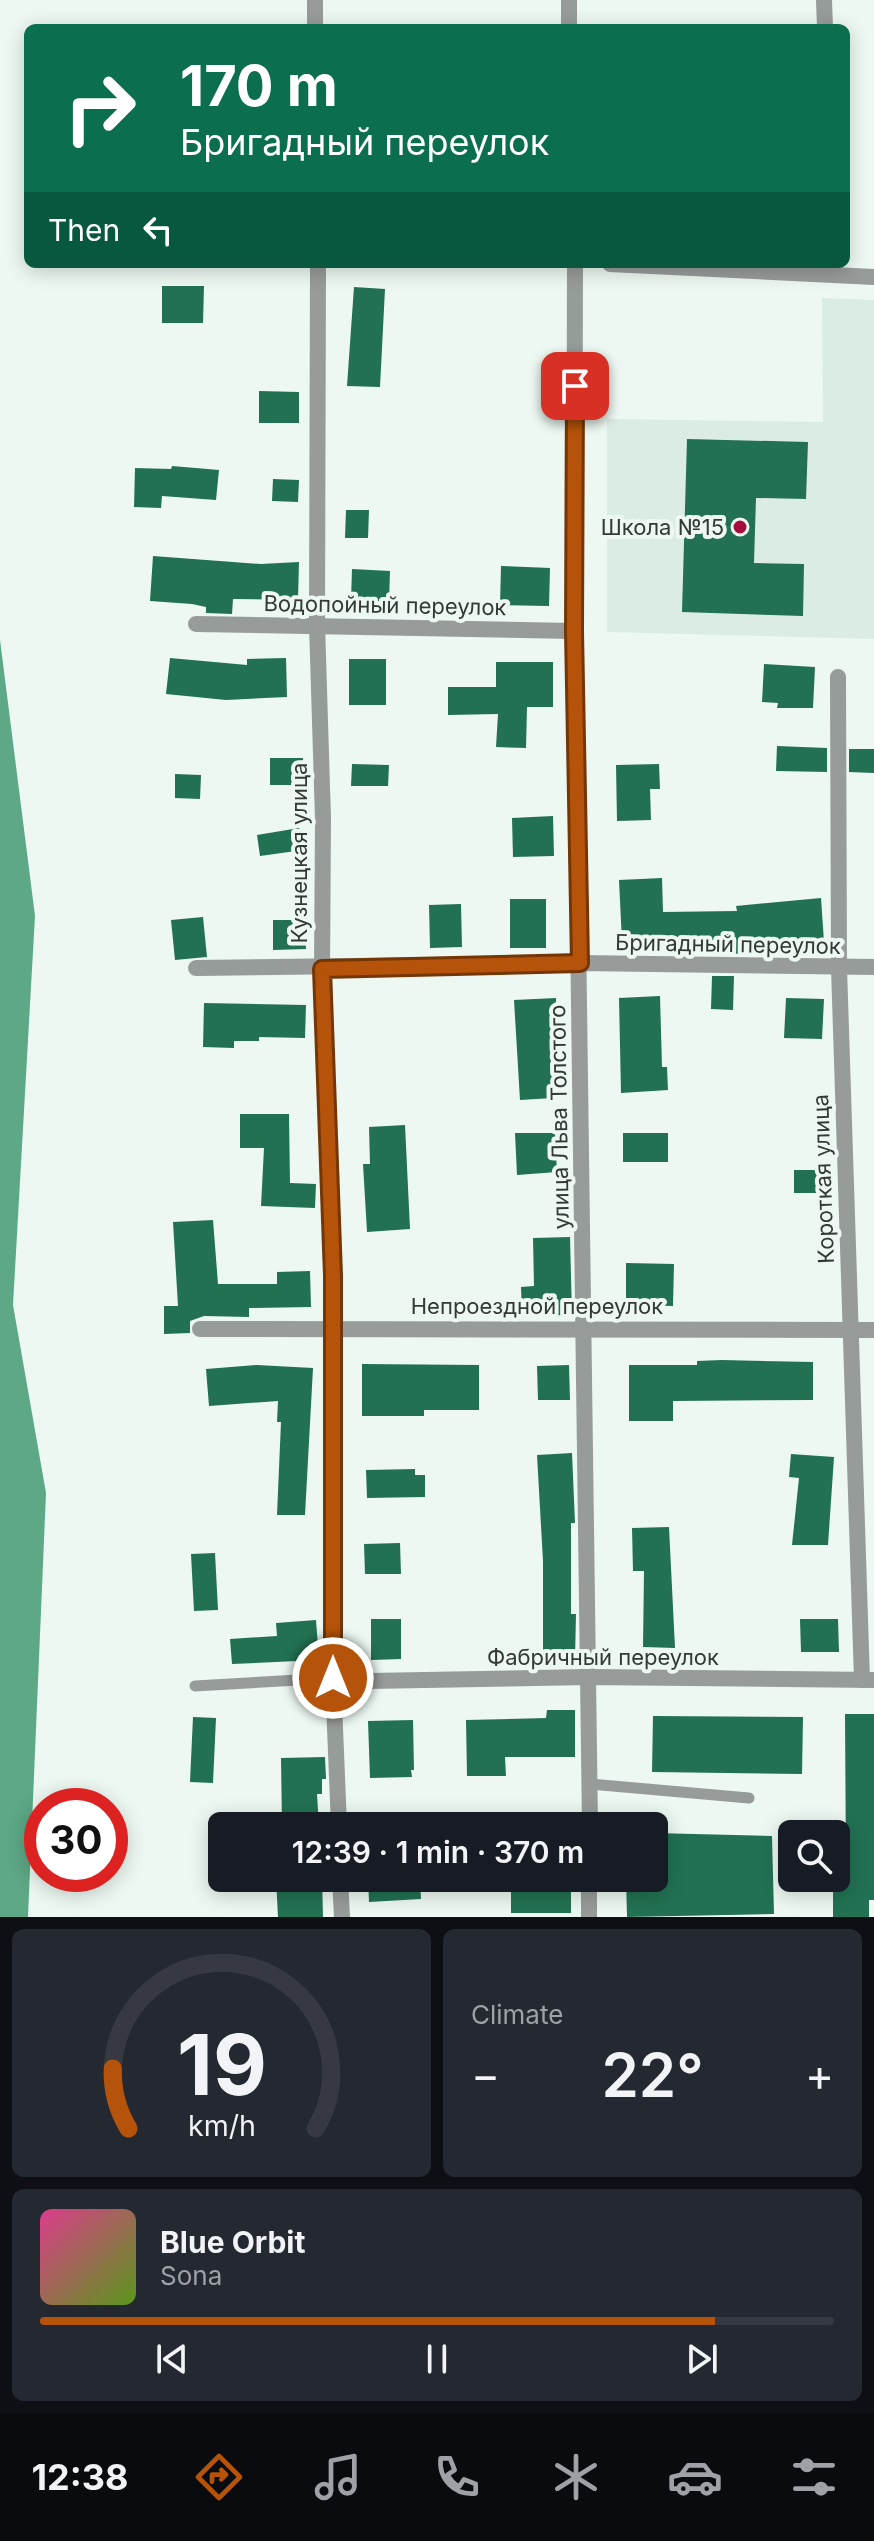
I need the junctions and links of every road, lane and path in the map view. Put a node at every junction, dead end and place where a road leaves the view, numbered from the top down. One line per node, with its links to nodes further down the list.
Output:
1 (315, 0): 4 (street)
2 (569, 0): 5 (street)
3 (824, 0): 6 (street)
4 (315, 24)
5 (569, 24)
6 (825, 24)
7 (318, 268): 13 (street, Кузнецкая улица)
8 (575, 268): 14 (street, улица Льва Толстого)
9 (763, 268): 10 (street)
10 (839, 270): 11 (street)
11 (874, 277)
12 (196, 624): 13 (street, Водопойный переулок)
13 (317, 624): 14 (street, Водопойный переулок); 20 (street, Кузнецкая улица)
14 (574, 631): 16 (street, улица Льва Толстого)
15 (838, 677): 19 (street, Короткая улица)
16 (580, 963): 19 (street, Бригадный переулок); 20 (street, Бригадный переулок); 22 (street, улица Льва Толстого)
17 (874, 967): 19 (street, Бригадный переулок)
18 (196, 968): 20 (street, Бригадный переулок)
19 (839, 968): 24 (street, Короткая улица)
20 (322, 969): 21 (street, Кузнецкая улица)
21 (333, 1327): 22 (street, Непроездной переулок); 23 (street, Непроездной переулок); 27 (street, Кузнецкая улица)
22 (584, 1328): 24 (street, Непроездной переулок); 26 (street, улица Льва Толстого)
23 (200, 1329)
24 (849, 1330): 25 (street, Непроездной переулок); 28 (street, Короткая улица)
25 (874, 1330)
26 (589, 1677): 27 (street, Фабричный переулок); 28 (street, Фабричный переулок); 30 (street, улица Льва Толстого)
27 (333, 1678): 29 (lane); 32 (street, Кузнецкая улица)
28 (868, 1680)
29 (195, 1686)
30 (590, 1784): 31 (lane); 33 (street, улица Льва Толстого)
31 (749, 1798)
32 (338, 1812)
33 (590, 1812)
34 (341, 1892): 36 (street)
35 (589, 1892): 37 (street)
36 (342, 1917)
37 (589, 1917)

